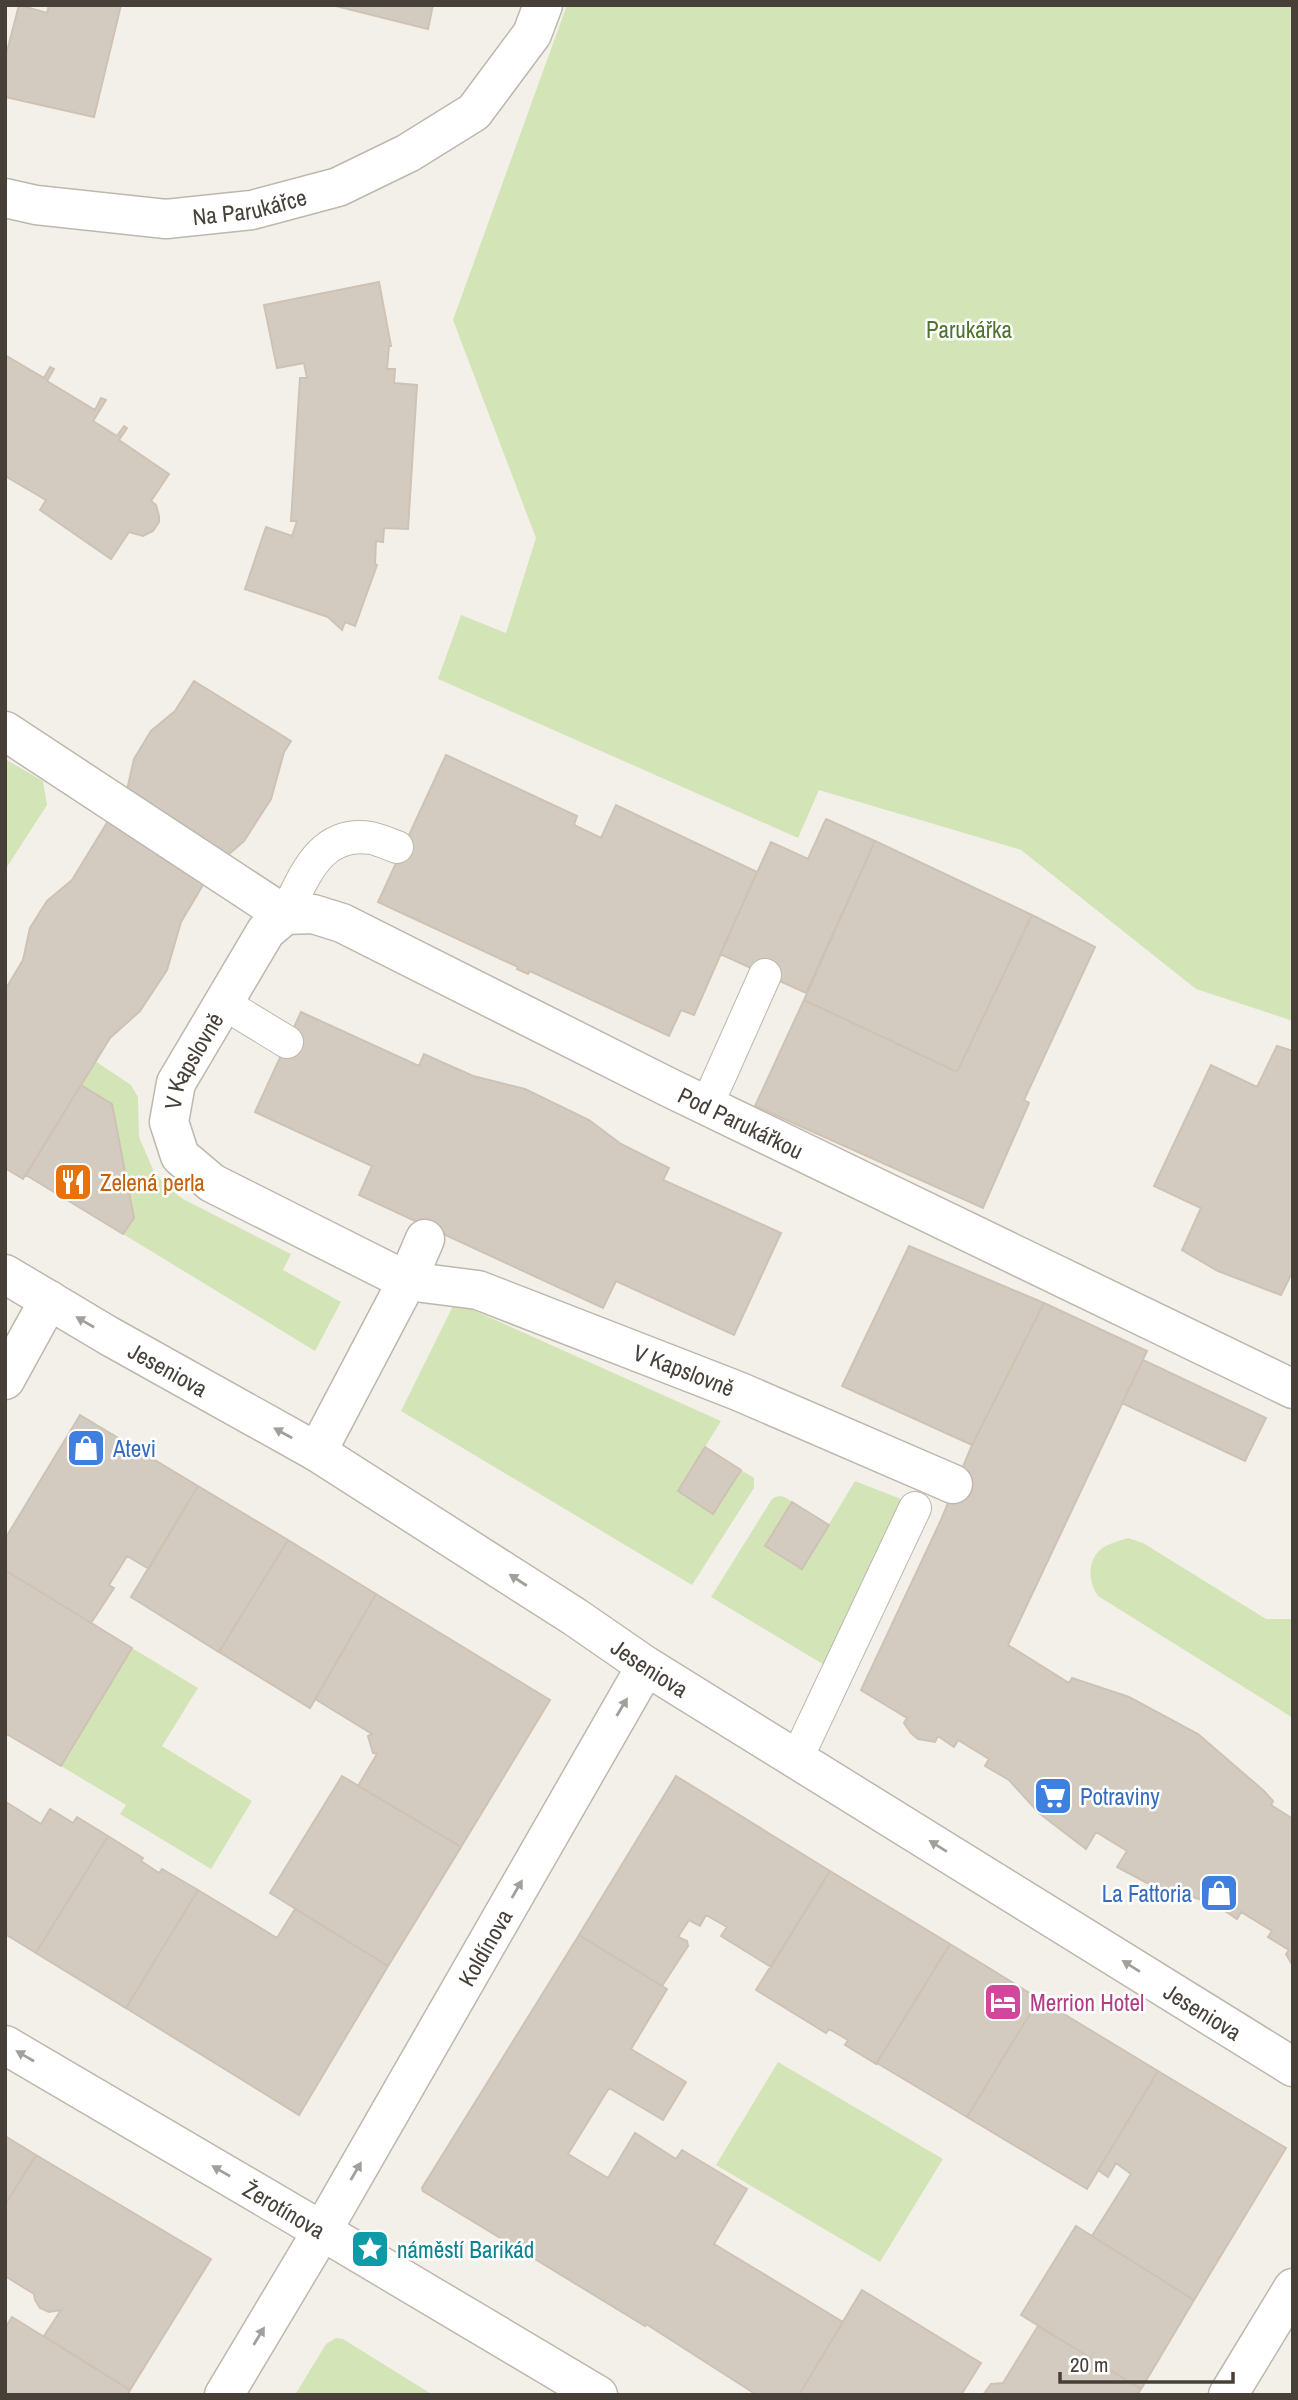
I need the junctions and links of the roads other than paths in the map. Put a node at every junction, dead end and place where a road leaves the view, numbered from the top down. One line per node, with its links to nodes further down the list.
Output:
1 (543, 5): 2 (street, Na Parukářce)
2 (5, 198)
3 (5, 731): 5 (street)
4 (397, 847): 5 (lane)
5 (285, 915): 7 (street); 9 (street, Pod Parukářkou)
6 (765, 975): 9 (lane)
7 (223, 1003): 8 (lane); 12 (street, V Kapslovně)
8 (287, 1042)
9 (707, 1105): 15 (street, Pod Parukářkou)
10 (425, 1239): 12 (street)
11 (5, 1274): 13 (street, Jeseniova)
12 (407, 1281): 16 (street); 17 (street, V Kapslovně)
13 (48, 1300): 14 (street); 16 (street, Jeseniova, one-way to 13)
14 (5, 1380)
15 (1293, 1389)
16 (317, 1452): 19 (street, Jeseniova, one-way to 16)
17 (953, 1484)
18 (915, 1508): 20 (lane)
19 (646, 1666): 20 (street, Jeseniova); 23 (street, Koldínova, one-way to 19)
20 (797, 1758): 22 (street, Jeseniova, one-way to 20)
21 (5, 2045): 23 (street, Žerotínova, one-way to 21)
22 (1293, 2067)
23 (322, 2231): 25 (street, one-way to 23); 26 (street, Žerotínova)
24 (1293, 2288): 27 (street)
25 (224, 2395)
26 (598, 2395)
27 (1228, 2395)

